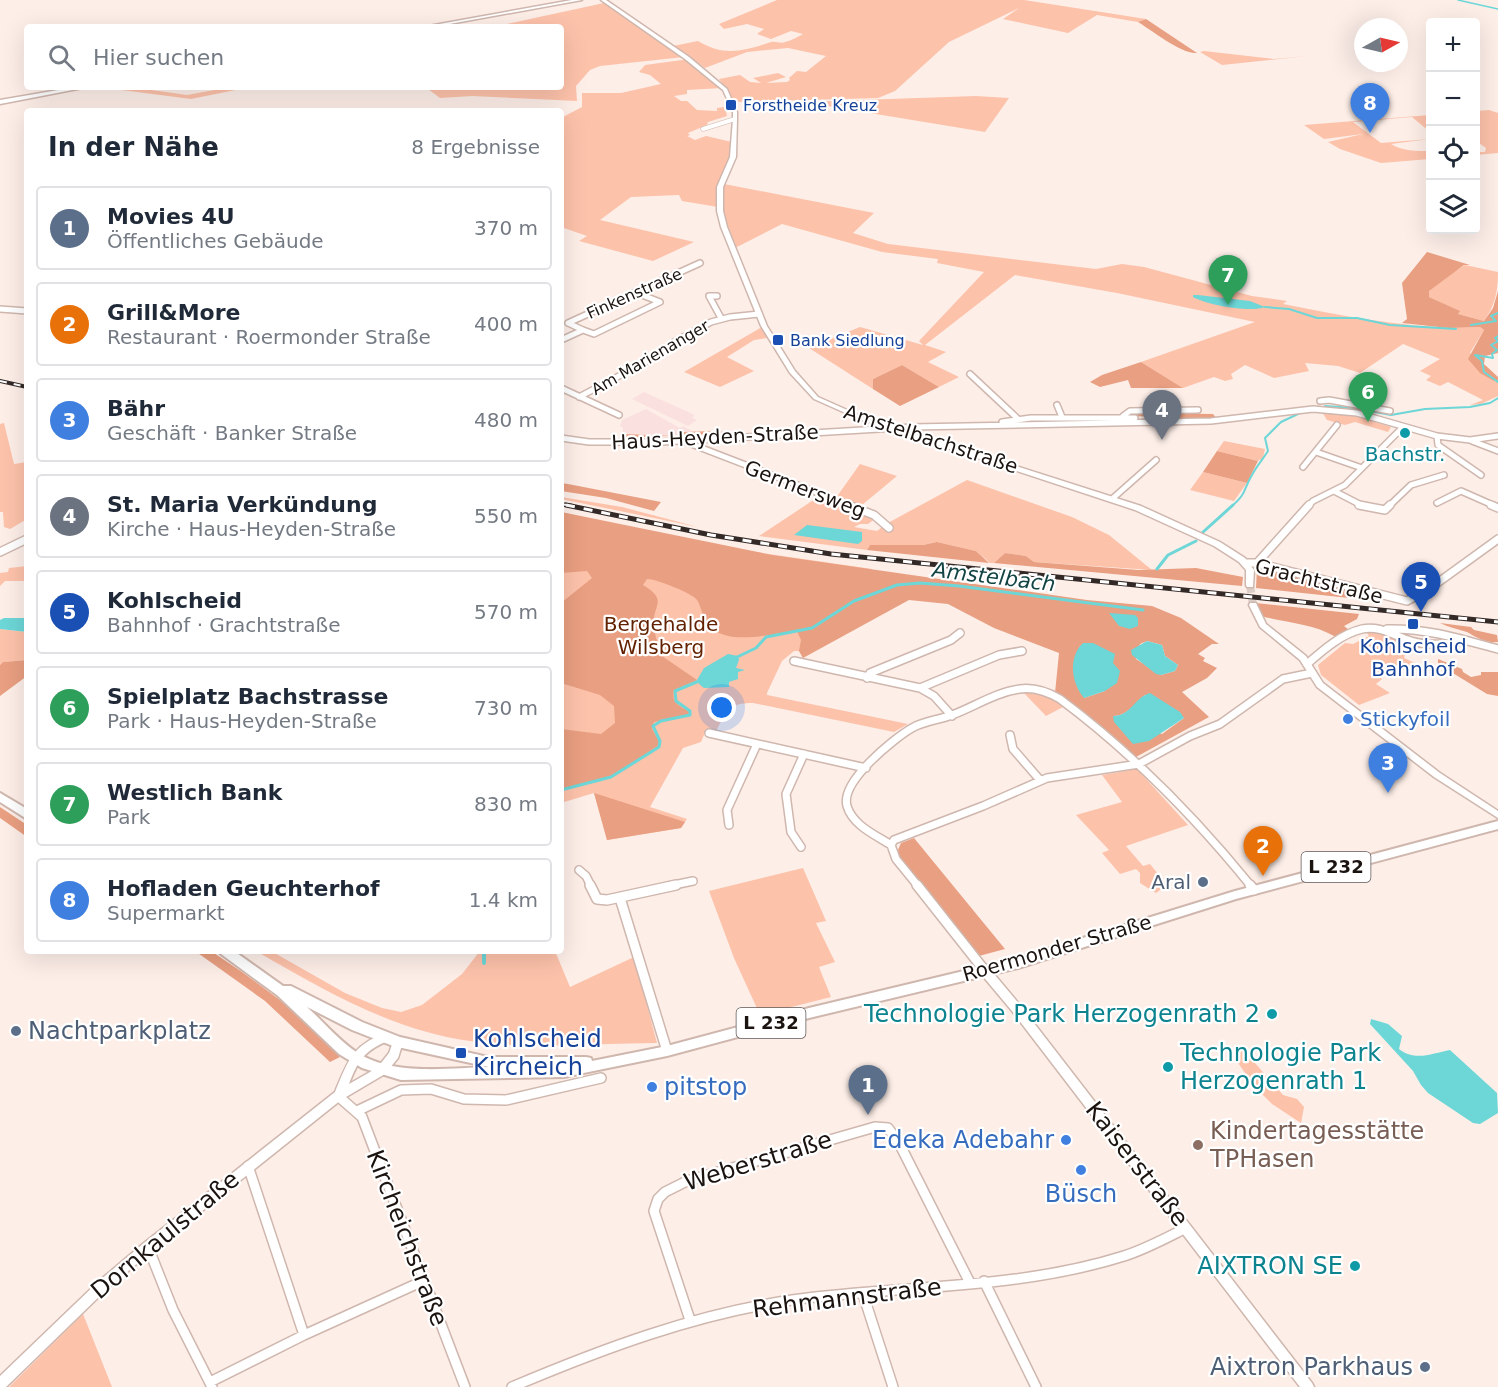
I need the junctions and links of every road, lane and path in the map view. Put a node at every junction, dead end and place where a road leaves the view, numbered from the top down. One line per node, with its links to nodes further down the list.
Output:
1 (580, 0): 3 (main road)
2 (603, 0): 6 (street)
3 (442, 24)
4 (68, 90): 5 (main road)
5 (0, 102)
6 (735, 119): 7 (street); 13 (street, Amstelbachstraße)
7 (703, 129)
8 (700, 263): 9 (street, Finkenstraße)
9 (637, 293): 15 (street, Finkenstraße); 17 (street)
10 (717, 296): 14 (street, Am Marienanger)
11 (0, 309): 12 (street)
12 (24, 311)
13 (759, 314): 14 (street, Am Marienanger); 35 (street, Amstelbachstraße)
14 (721, 318): 21 (street, Am Marienanger)
15 (568, 323): 16 (street, Finkenstraße); 17 (street, Finkenstraße)
16 (564, 325)
17 (583, 330): 18 (street, Finkenstraße)
18 (564, 339)
19 (970, 374): 30 (street)
20 (564, 390): 21 (street)
21 (579, 397): 27 (street)
22 (1320, 401): 24 (street)
23 (1058, 405): 29 (street)
24 (1359, 409): 26 (street); 31 (street); 34 (street)
25 (1198, 410): 28 (street)
26 (1390, 411)
27 (619, 415)
28 (1123, 416): 29 (street); 31 (street)
29 (1062, 417): 30 (street)
30 (1018, 419): 32 (street)
31 (1155, 421): 32 (street)
32 (999, 425): 36 (street)
33 (1338, 425): 43 (street)
34 (1402, 427): 37 (street); 46 (street)
35 (892, 428): 36 (street, Amstelbachstraße); 41 (street, Haus-Heyden-Straße)
36 (911, 430): 50 (street, Amstelbachstraße)
37 (1437, 436): 40 (street); 48 (street)
38 (1498, 436): 40 (street)
39 (564, 438): 41 (street, Haus-Heyden-Straße)
40 (1470, 440): 42 (street)
41 (684, 441): 53 (street, Germersweg)
42 (1498, 451)
43 (1316, 452): 45 (street); 46 (street)
44 (1156, 460): 50 (street)
45 (1303, 467)
46 (1362, 468): 49 (street)
47 (1444, 475): 49 (street)
48 (1481, 475)
49 (1334, 492): 59 (street)
50 (1112, 499): 54 (street, Amstelbachstraße)
51 (1437, 503): 52 (street)
52 (1498, 508)
53 (889, 528)
54 (1200, 537): 58 (street, Grachtstraße)
55 (1498, 539): 59 (street, Grachtstraße)
56 (24, 540): 57 (street)
57 (0, 552)
58 (1245, 563): 59 (street, Grachtstraße); 60 (street)
59 (1257, 563)
60 (1250, 585)
61 (1253, 605): 68 (street)
62 (1386, 629): 64 (street); 64 (street); 68 (street)
63 (960, 633): 70 (street)
64 (1462, 641): 65 (street)
65 (1498, 649)
66 (1022, 651): 71 (street)
67 (794, 661): 70 (street)
68 (1307, 664): 69 (street)
69 (1312, 673): 77 (street); 82 (street)
70 (867, 678): 71 (street)
71 (920, 688): 72 (street)
72 (952, 716): 77 (street); 78 (street)
73 (709, 734): 75 (street)
74 (1010, 735): 79 (street)
75 (757, 744): 76 (street); 83 (street)
76 (804, 754): 78 (street); 86 (street)
77 (1139, 764): 79 (street); 89 (street)
78 (866, 768): 85 (street)
79 (1040, 780): 85 (street)
80 (0, 797): 81 (main road)
81 (24, 813)
82 (1498, 815)
83 (729, 825)
84 (1498, 825): 89 (main road, Roermonder Straße / L 232)
85 (888, 843): 92 (street)
86 (801, 847)
87 (579, 870): 90 (street)
88 (693, 881): 90 (street)
89 (1254, 890): 92 (main road, Roermonder Straße / L 232)
90 (620, 898): 95 (street)
91 (229, 954): 93 (main road, Roermonder Straße / L 232)
92 (985, 971): 95 (main road, Roermonder Straße / L 232); 103 (street, Kaiserstraße)
93 (271, 982): 94 (main road, Roermonder Straße / L 232); 96 (main road, Roermonder Straße / L 232)
94 (392, 1039): 96 (street, Dornkaulstraße); 97 (main road, Roermonder Straße / L 232); 98 (street, Dornkaulstraße)
95 (667, 1051): 97 (main road, Roermonder Straße / L 232)
96 (354, 1060): 98 (main road, Roermonder Straße / L 232); 100 (street, Dornkaulstraße)
97 (614, 1062): 98 (main road, Roermonder Straße / L 232)
98 (381, 1071): 100 (street, Dornkaulstraße)
99 (601, 1078): 101 (street)
100 (338, 1096): 101 (street, Kircheichstraße); 102 (street, Dornkaulstraße)
101 (357, 1111): 105 (street, Kircheichstraße)
102 (248, 1166): 104 (street, Dornkaulstraße); 110 (street)
103 (1186, 1228): 106 (street, Rehmannstraße); 117 (street, Kaiserstraße)
104 (148, 1246): 111 (street, Dornkaulstraße); 112 (street)
105 (423, 1281): 110 (street); 113 (street, Kircheichstraße)
106 (984, 1281): 107 (street, Rehmannstraße); 116 (street)
107 (970, 1283): 108 (street, Rehmannstraße); 109 (street, Weberstraße)
108 (863, 1294): 109 (street, Rehmannstraße); 115 (street)
109 (690, 1320): 114 (street, Rehmannstraße)
110 (304, 1335): 112 (street)
111 (0, 1384)
112 (211, 1384)
113 (465, 1387)
114 (512, 1387)
115 (893, 1387)
116 (1036, 1387)
117 (1308, 1387)

